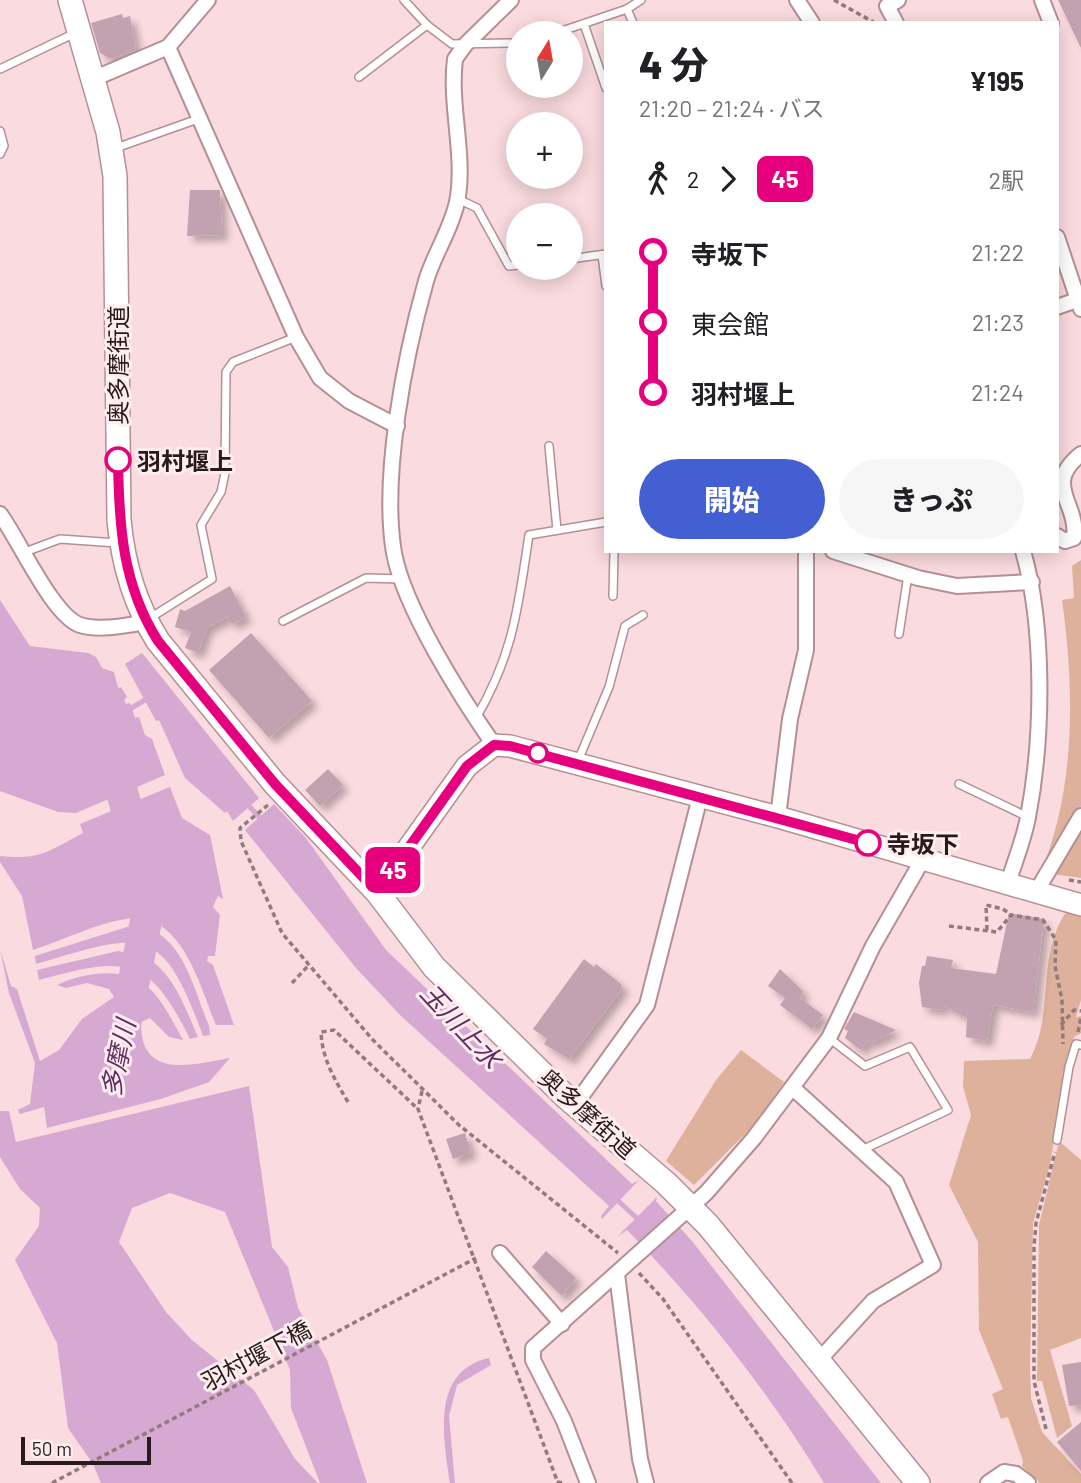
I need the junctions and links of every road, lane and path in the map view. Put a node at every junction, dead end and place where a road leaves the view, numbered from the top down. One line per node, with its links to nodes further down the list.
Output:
1 (70, 0): 18 (main road, 奥多摩街道)
2 (208, 0): 21 (street)
3 (404, 0): 17 (lane)
4 (511, 0): 20 (street)
5 (641, 0): 10 (lane)
6 (797, 0): 12 (street)
7 (834, 0): 13 (path)
8 (1042, 0): 15 (street)
9 (889, 2): 14 (street)
10 (627, 9): 11 (lane); 16 (lane)
11 (632, 21)
12 (811, 21)
13 (871, 21)
14 (895, 21)
15 (1050, 21)
16 (584, 24): 25 (lane)
17 (427, 25): 20 (lane); 23 (lane)
18 (79, 32): 22 (lane); 24 (main road, 奥多摩街道)
19 (506, 44): 20 (lane)
20 (465, 46): 30 (street)
21 (168, 47): 24 (street); 26 (street)
22 (0, 69)
23 (359, 77)
24 (93, 79): 28 (main road, 奥多摩街道)
25 (604, 82)
26 (198, 119): 28 (lane); 37 (street)
27 (0, 131): 29 (lane)
28 (113, 150): 45 (main road, 奥多摩街道)
29 (0, 155)
30 (457, 199): 34 (lane); 38 (street)
31 (1059, 243): 35 (street)
32 (604, 254): 33 (lane)
33 (583, 257)
34 (506, 261)
35 (1079, 305): 36 (street)
36 (1059, 307)
37 (296, 337): 38 (street); 57 (lane)
38 (397, 426): 52 (street)
39 (549, 446): 43 (lane)
40 (1081, 454): 44 (street)
41 (0, 514): 46 (street)
42 (604, 522): 43 (lane)
43 (557, 530): 59 (lane)
44 (1059, 537)
45 (121, 543): 46 (lane); 57 (main road, 奥多摩街道)
46 (25, 552): 57 (street)
47 (614, 553): 54 (lane)
48 (806, 553): 66 (street)
49 (840, 553): 51 (street)
50 (1024, 553): 53 (street)
51 (908, 574): 53 (street); 58 (lane)
52 (401, 579): 56 (lane); 59 (street)
53 (1032, 582): 67 (street)
54 (613, 596)
55 (643, 615): 61 (lane)
56 (283, 621)
57 (145, 622): 71 (main road, 奥多摩街道)
58 (899, 634)
59 (476, 719): 60 (street)
60 (494, 745): 61 (main road); 71 (main road)
61 (576, 763): 63 (main road)
62 (959, 784): 67 (lane)
63 (700, 797): 66 (main road); 88 (street)
64 (274, 800): 78 (path)
65 (1081, 816): 70 (street)
66 (778, 817): 68 (main road)
67 (1028, 817): 69 (street)
68 (923, 859): 69 (main road); 82 (street)
69 (1008, 883): 70 (main road)
70 (1041, 884): 74 (main road)
71 (377, 892): 88 (main road, 奥多摩街道)
72 (985, 896): 73 (path)
73 (986, 905): 75 (path); 77 (path)
74 (1081, 905)
75 (1011, 915): 77 (path); 81 (path)
76 (948, 926): 77 (path)
77 (987, 930)
78 (309, 966): 79 (path); 86 (path)
79 (292, 983)
80 (1081, 1010): 81 (path)
81 (1061, 1025): 84 (path)
82 (830, 1038): 85 (street); 91 (lane)
83 (1081, 1045): 90 (lane)
84 (1064, 1057)
85 (793, 1088): 91 (street); 92 (street)
86 (422, 1090): 89 (path); 95 (path)
87 (348, 1102): 89 (path)
88 (575, 1105): 92 (main road, 奥多摩街道)
89 (418, 1109): 94 (path)
90 (1057, 1140): 99 (path)
91 (864, 1149): 98 (street)
92 (682, 1213): 95 (street); 98 (main road, 奥多摩街道)
93 (500, 1253): 97 (street)
94 (476, 1258): 100 (path); 101 (path, 羽村堰下橋)
95 (634, 1258): 96 (street); 105 (path)
96 (617, 1274): 97 (street); 104 (street)
97 (562, 1324): 103 (street)
98 (820, 1359): 106 (main road, 奥多摩街道)
99 (1046, 1429)
100 (558, 1482): 102 (path)
101 (52, 1483)
102 (565, 1483)
103 (588, 1483)
104 (646, 1483)
105 (792, 1483)
106 (918, 1483)
107 (988, 1483): 108 (street)
108 (1028, 1483)

